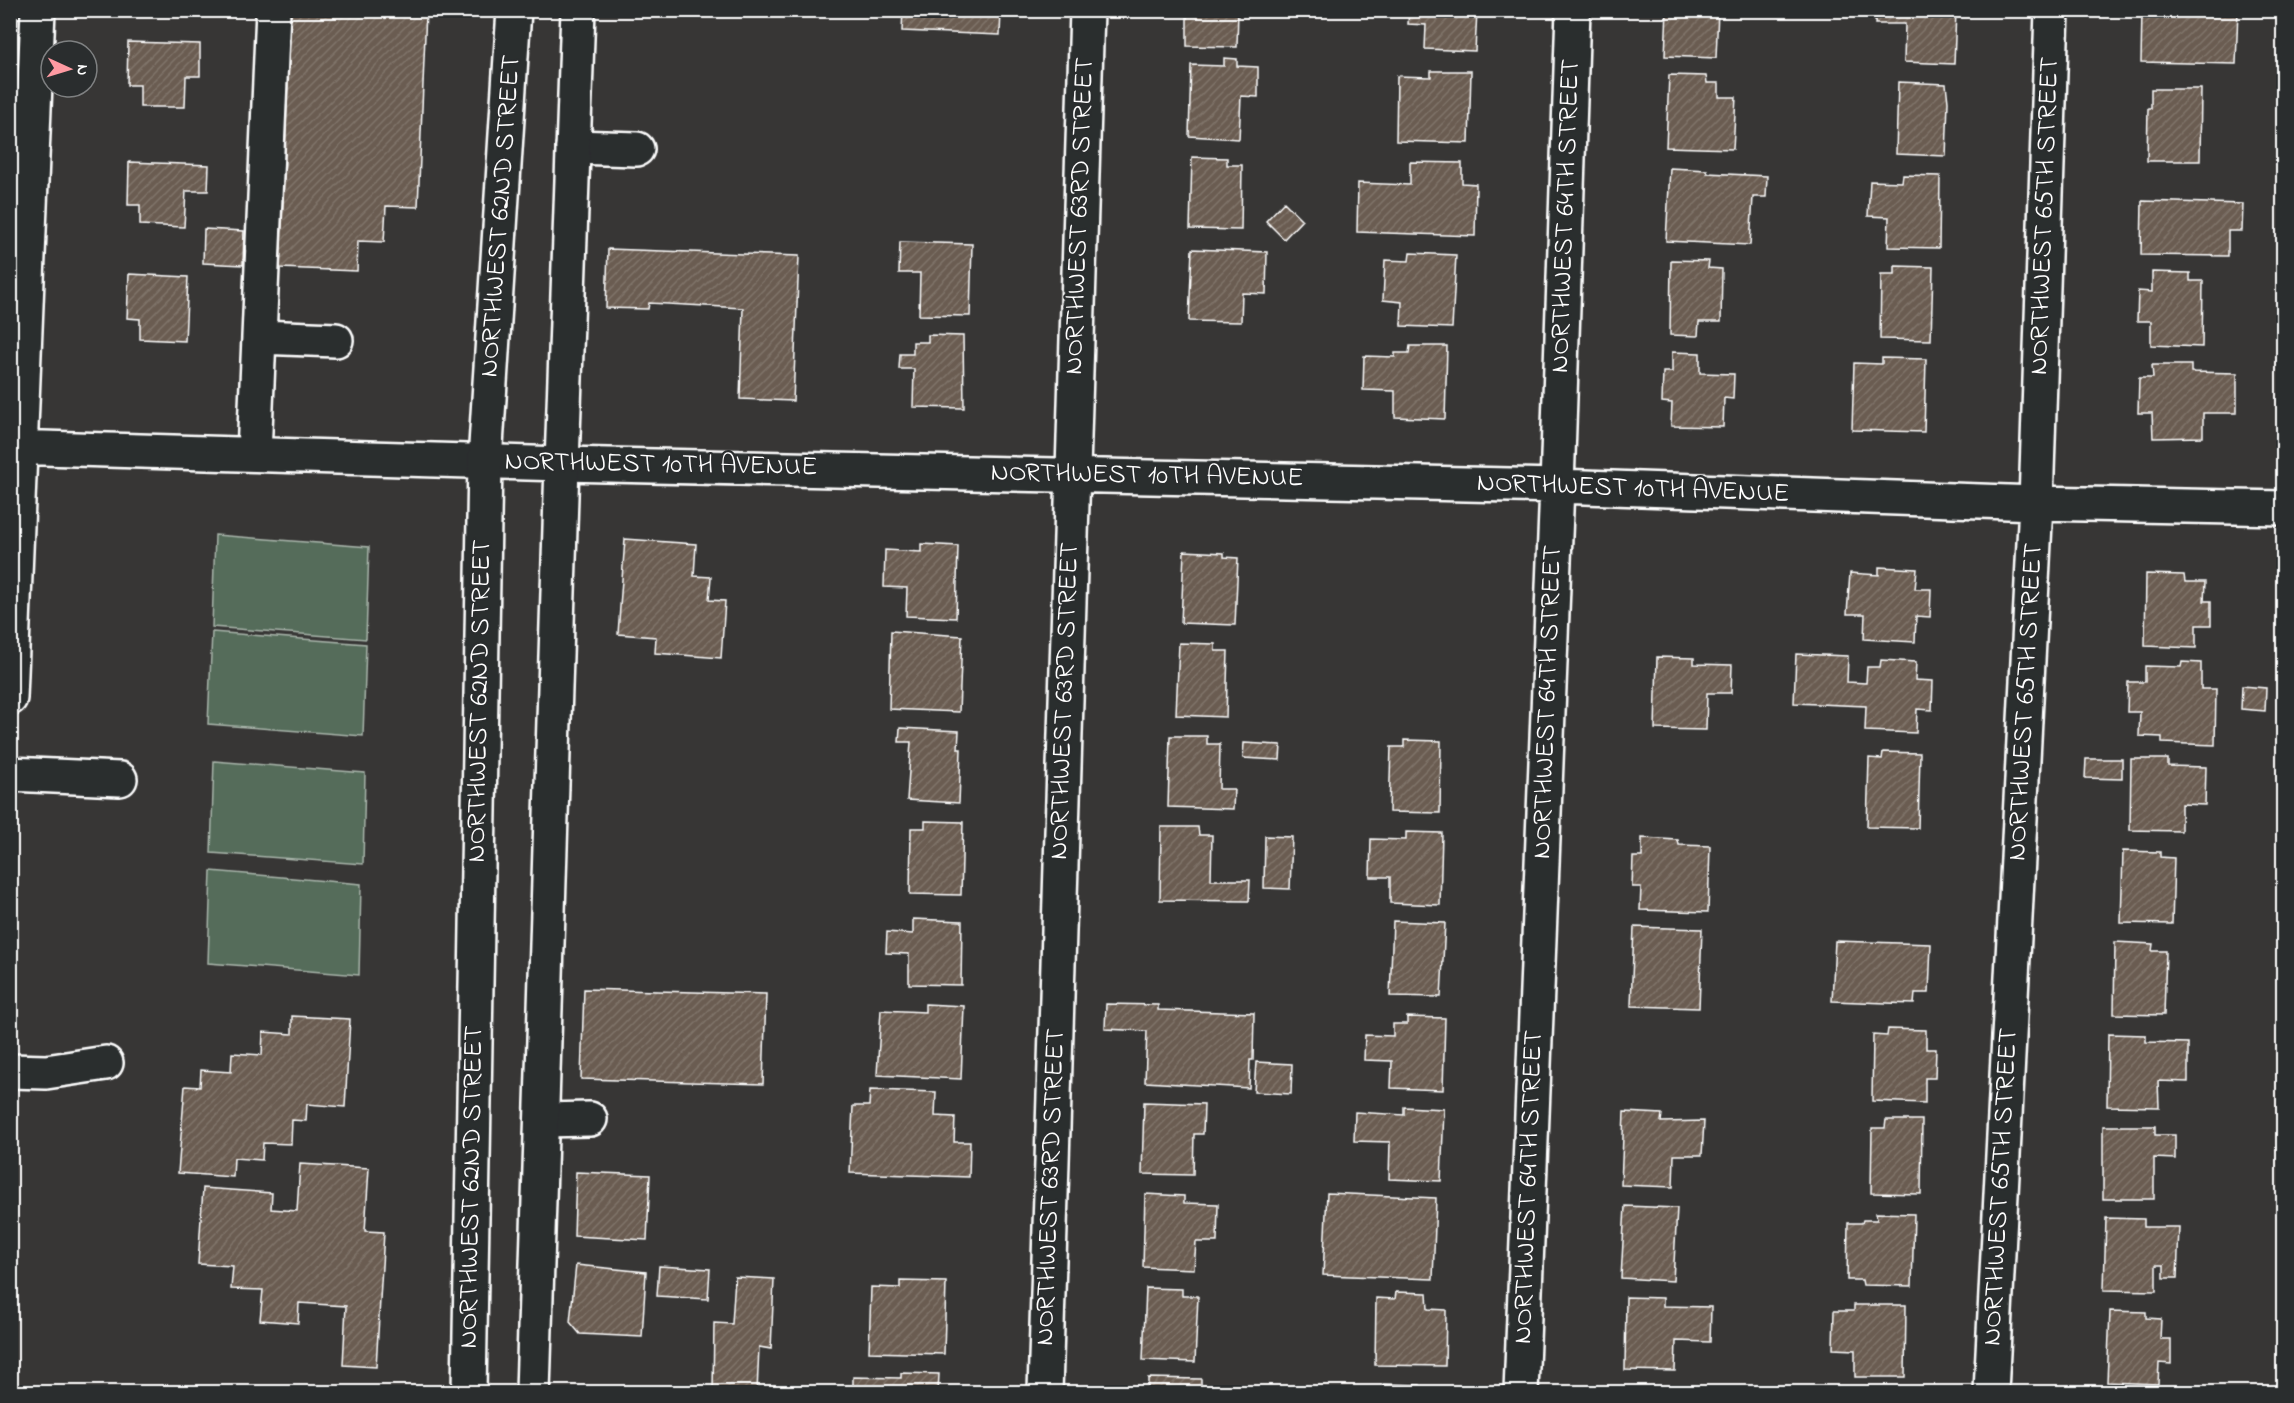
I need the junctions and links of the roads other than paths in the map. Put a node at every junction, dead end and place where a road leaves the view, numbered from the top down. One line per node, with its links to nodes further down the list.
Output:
1 (38, 10): 12 (street)
2 (273, 10): 10 (street)
3 (514, 10): 14 (street, NORTHWEST 62ND STREET)
4 (578, 10): 8 (street)
5 (1087, 10): 16 (street, NORTHWEST 63RD STREET)
6 (1573, 10): 17 (street, NORTHWEST 64TH STREET)
7 (2052, 10): 18 (street, NORTHWEST 65TH STREET)
8 (573, 147): 9 (street); 15 (street)
9 (637, 149)
10 (259, 337): 11 (street); 13 (street)
11 (336, 340)
12 (15, 447): 13 (street, NORTHWEST 10TH AVENUE); 20 (street)
13 (254, 454): 14 (street, NORTHWEST 10TH AVENUE)
14 (485, 461): 15 (street, NORTHWEST 10TH AVENUE); 27 (street, NORTHWEST 62ND STREET)
15 (562, 464): 16 (street, NORTHWEST 10TH AVENUE); 26 (street)
16 (1071, 474): 17 (street, NORTHWEST 10TH AVENUE); 29 (street, NORTHWEST 63RD STREET)
17 (1557, 486): 18 (street, NORTHWEST 10TH AVENUE); 30 (street, NORTHWEST 64TH STREET)
18 (2036, 503): 19 (street, NORTHWEST 10TH AVENUE); 31 (street, NORTHWEST 65TH STREET)
19 (2283, 508)
20 (10, 698)
21 (10, 774): 22 (street)
22 (120, 779)
23 (106, 1063): 24 (street)
24 (10, 1071)
25 (590, 1119): 26 (street)
26 (542, 1120): 28 (street)
27 (469, 1392)
28 (533, 1392)
29 (1045, 1392)
30 (1521, 1392)
31 (1991, 1392)

